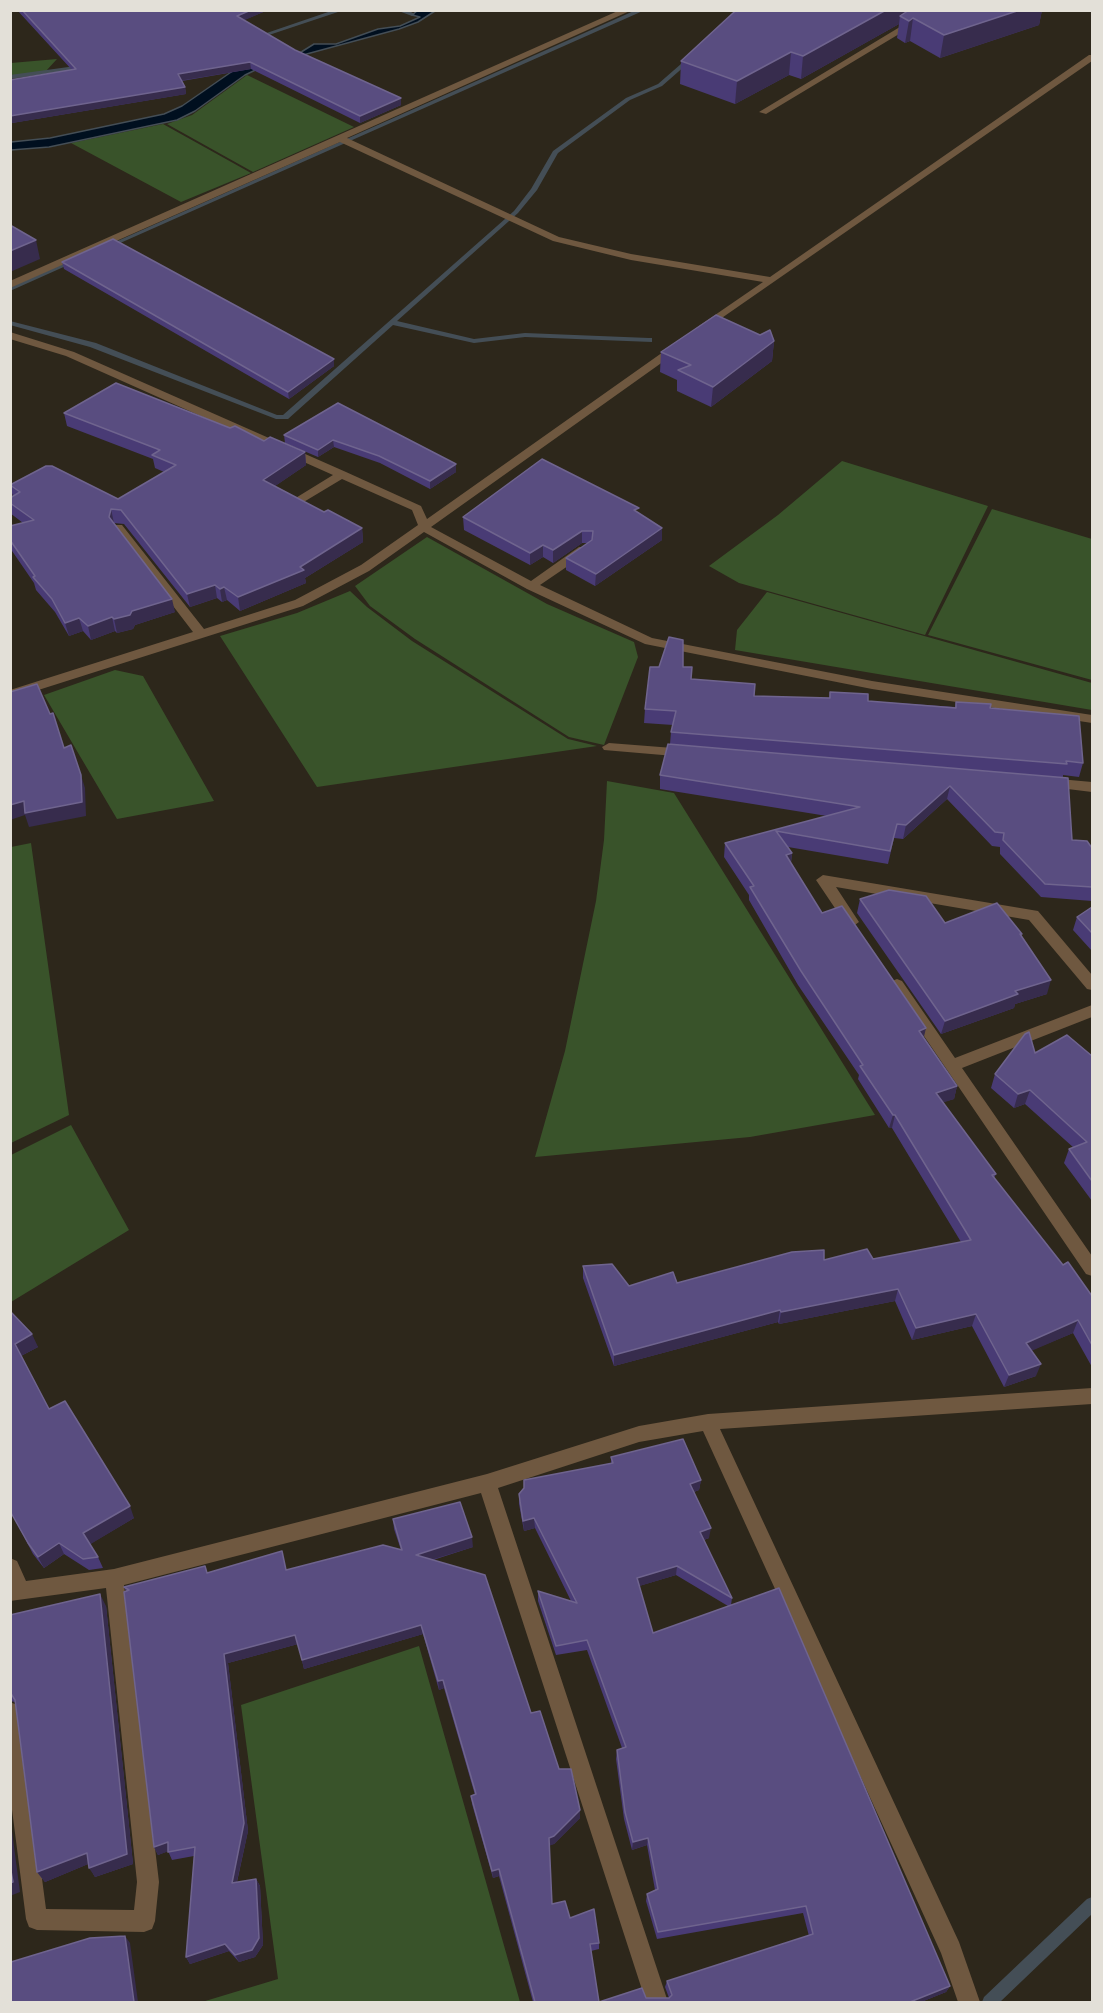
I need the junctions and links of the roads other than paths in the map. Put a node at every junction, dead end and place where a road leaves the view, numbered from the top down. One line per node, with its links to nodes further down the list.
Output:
1 (628, 10): 5 (street)
2 (935, 10): 4 (street)
3 (1092, 57): 6 (street)
4 (763, 112)
5 (339, 138): 6 (street); 7 (street)
6 (771, 280): 12 (street)
7 (10, 285)
8 (10, 335): 9 (street)
9 (342, 474): 10 (street); 12 (street)
10 (298, 501)
11 (118, 527): 15 (street)
12 (425, 528): 14 (street); 15 (street)
13 (587, 548): 14 (street)
14 (531, 586): 17 (street)
15 (202, 635): 16 (street)
16 (10, 695)
17 (1092, 719)
18 (609, 747): 19 (street)
19 (704, 755)
20 (1034, 782): 21 (street)
21 (1092, 787)
22 (864, 939): 24 (street)
23 (891, 978): 26 (street)
24 (1092, 985)
25 (1092, 1011): 26 (street)
26 (953, 1065): 27 (street)
27 (1092, 1269)
28 (1092, 1396): 29 (street)
29 (708, 1422): 30 (street); 36 (street)
30 (488, 1483): 32 (street); 35 (street)
31 (10, 1567): 33 (street)
32 (114, 1578): 33 (street); 34 (street)
33 (16, 1591)
34 (10, 1712)
35 (657, 2002)
36 (969, 2002)

